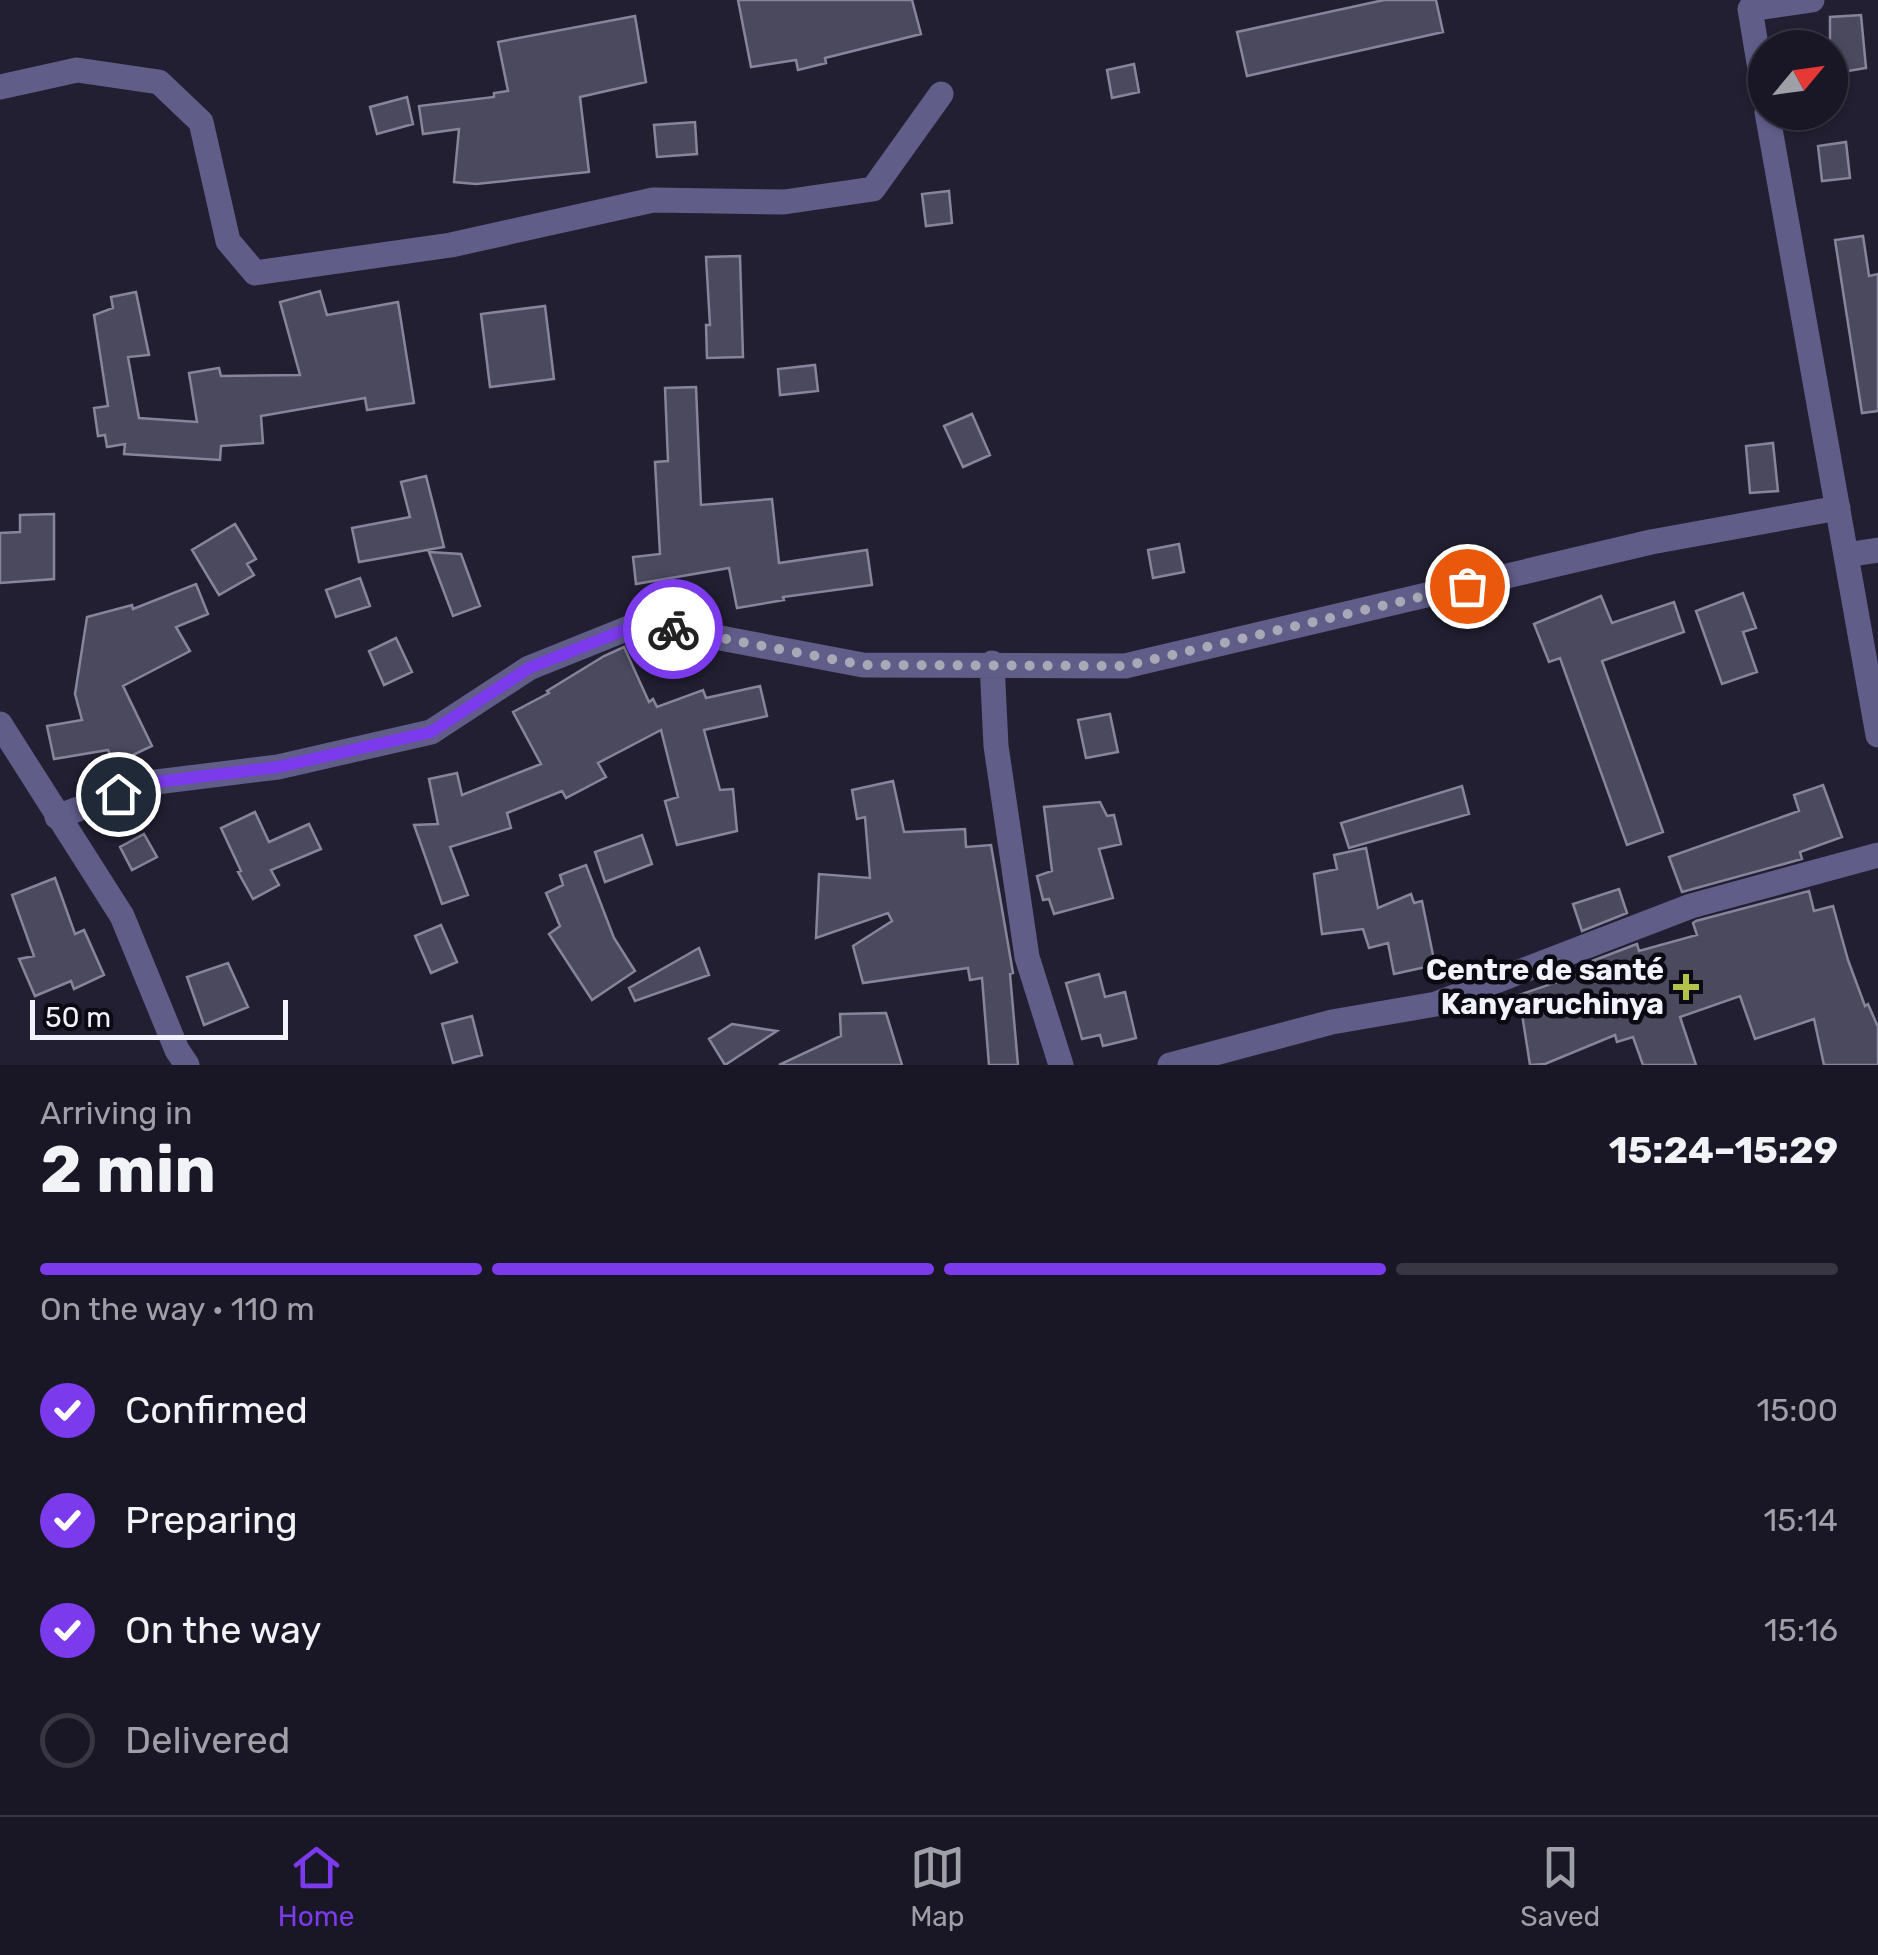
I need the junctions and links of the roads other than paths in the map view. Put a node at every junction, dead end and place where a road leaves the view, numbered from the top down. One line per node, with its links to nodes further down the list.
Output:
1 (1812, 0): 2 (street)
2 (1754, 30)
3 (0, 86): 4 (street)
4 (941, 94)
5 (1770, 130): 6 (street)
6 (1838, 508): 8 (street); 9 (street)
7 (1878, 550): 8 (street)
8 (1846, 556): 11 (street)
9 (992, 663): 12 (street); 15 (street)
10 (0, 724): 12 (street)
11 (1878, 736)
12 (57, 817): 14 (street)
13 (1878, 854): 16 (street)
14 (187, 1065)
15 (1061, 1065)
16 (1170, 1065)

